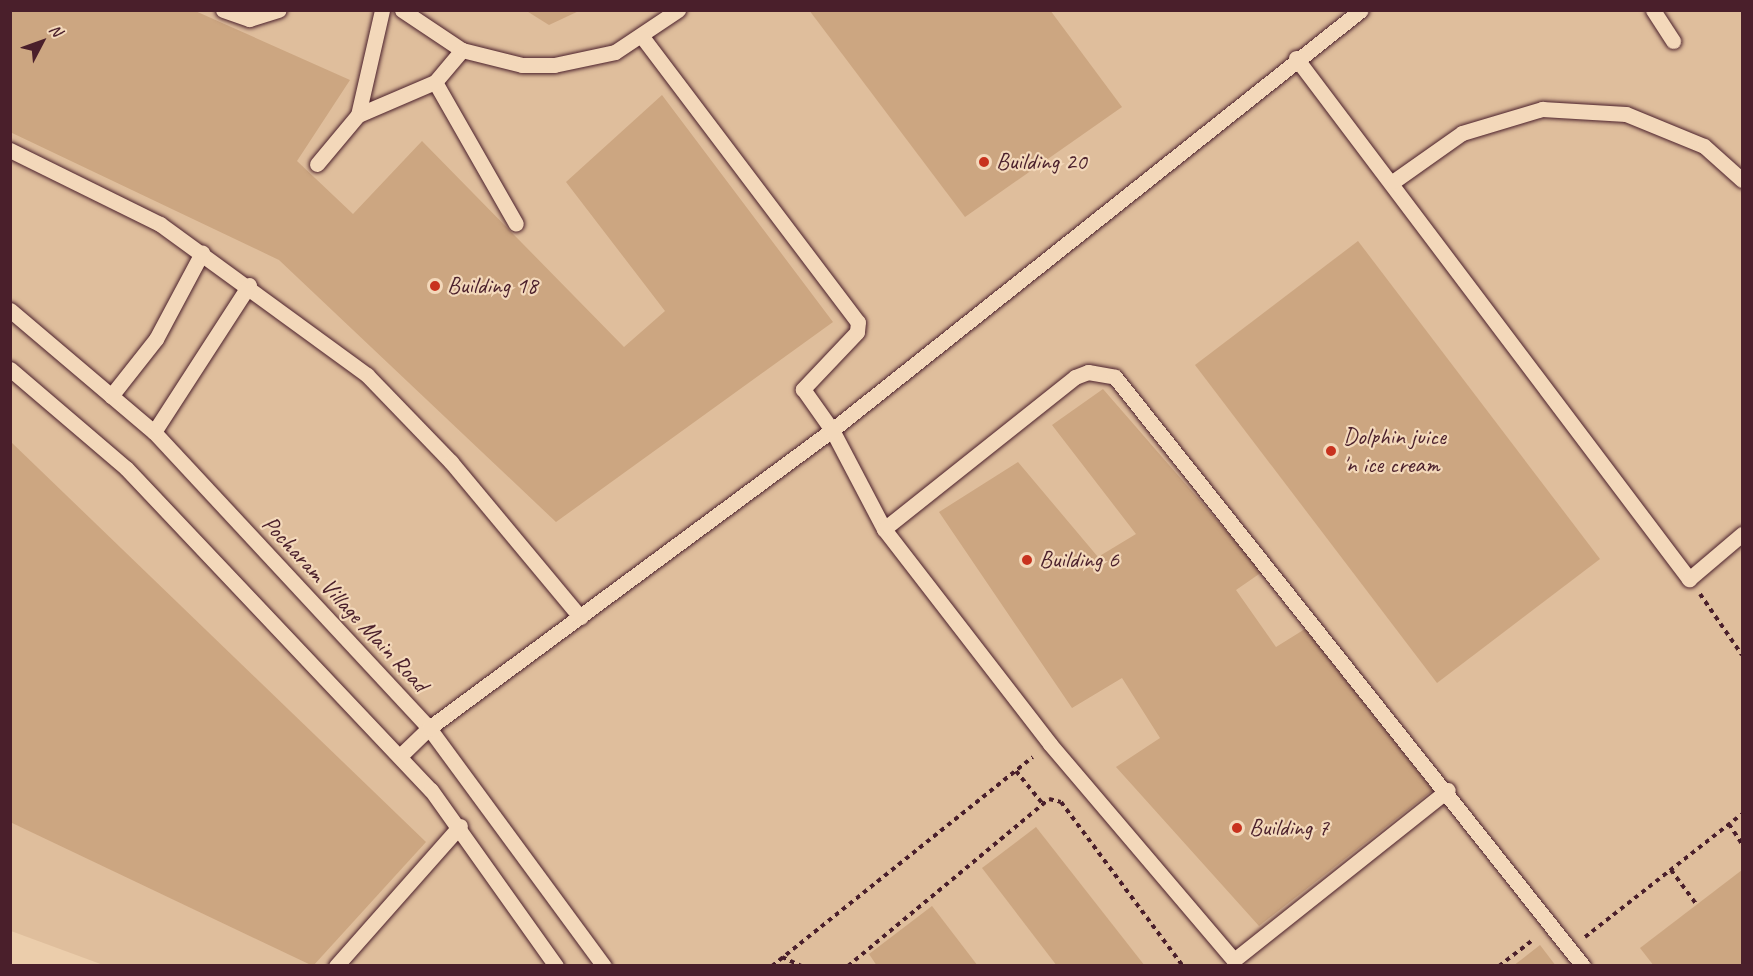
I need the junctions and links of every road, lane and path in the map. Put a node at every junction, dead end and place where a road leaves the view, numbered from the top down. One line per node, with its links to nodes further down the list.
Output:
1 (223, 10): 2 (lane)
2 (279, 10)
3 (382, 10): 13 (lane)
4 (402, 10): 10 (lane)
5 (678, 10): 8 (lane)
6 (1360, 10): 11 (lane)
7 (1653, 10): 9 (lane)
8 (643, 38): 10 (lane); 24 (lane)
9 (1673, 41)
10 (462, 50): 12 (lane)
11 (1296, 58): 17 (lane); 24 (lane)
12 (435, 82): 13 (lane); 18 (lane)
13 (358, 115): 15 (lane)
14 (10, 150): 19 (lane)
15 (317, 164)
16 (1743, 180): 17 (lane)
17 (1394, 181): 28 (lane)
18 (516, 224)
19 (202, 253): 20 (lane); 23 (lane)
20 (249, 285): 25 (lane); 29 (lane)
21 (10, 310): 23 (lane, Pocharam Village Main Road)
22 (10, 369): 33 (lane)
23 (111, 396): 25 (lane, Pocharam Village Main Road)
24 (832, 430): 26 (lane); 29 (lane)
25 (154, 432): 31 (lane, Pocharam Village Main Road)
26 (884, 529): 32 (lane); 35 (lane)
27 (1743, 534): 28 (lane)
28 (1689, 579): 30 (path)
29 (580, 617): 31 (lane)
30 (1743, 656)
31 (429, 728): 33 (lane); 48 (lane, Pocharam Village Main Road)
32 (1050, 744): 34 (path); 35 (lane)
33 (400, 756): 39 (lane)
34 (1016, 771): 36 (path); 45 (path)
35 (1448, 790): 43 (lane)
36 (1042, 803): 51 (path); 52 (path)
37 (1743, 814): 38 (path)
38 (1729, 824): 40 (path); 41 (path)
39 (460, 826): 46 (lane); 47 (lane)
40 (1743, 844)
41 (1671, 870): 42 (path); 44 (path)
42 (1697, 905)
43 (1552, 925): 44 (lane); 53 (path)
44 (1570, 949): 54 (lane)
45 (782, 957): 49 (path); 50 (path)
46 (336, 966)
47 (556, 966)
48 (604, 966)
49 (772, 966)
50 (801, 966)
51 (848, 966)
52 (1183, 966)
53 (1499, 966)
54 (1583, 966)

